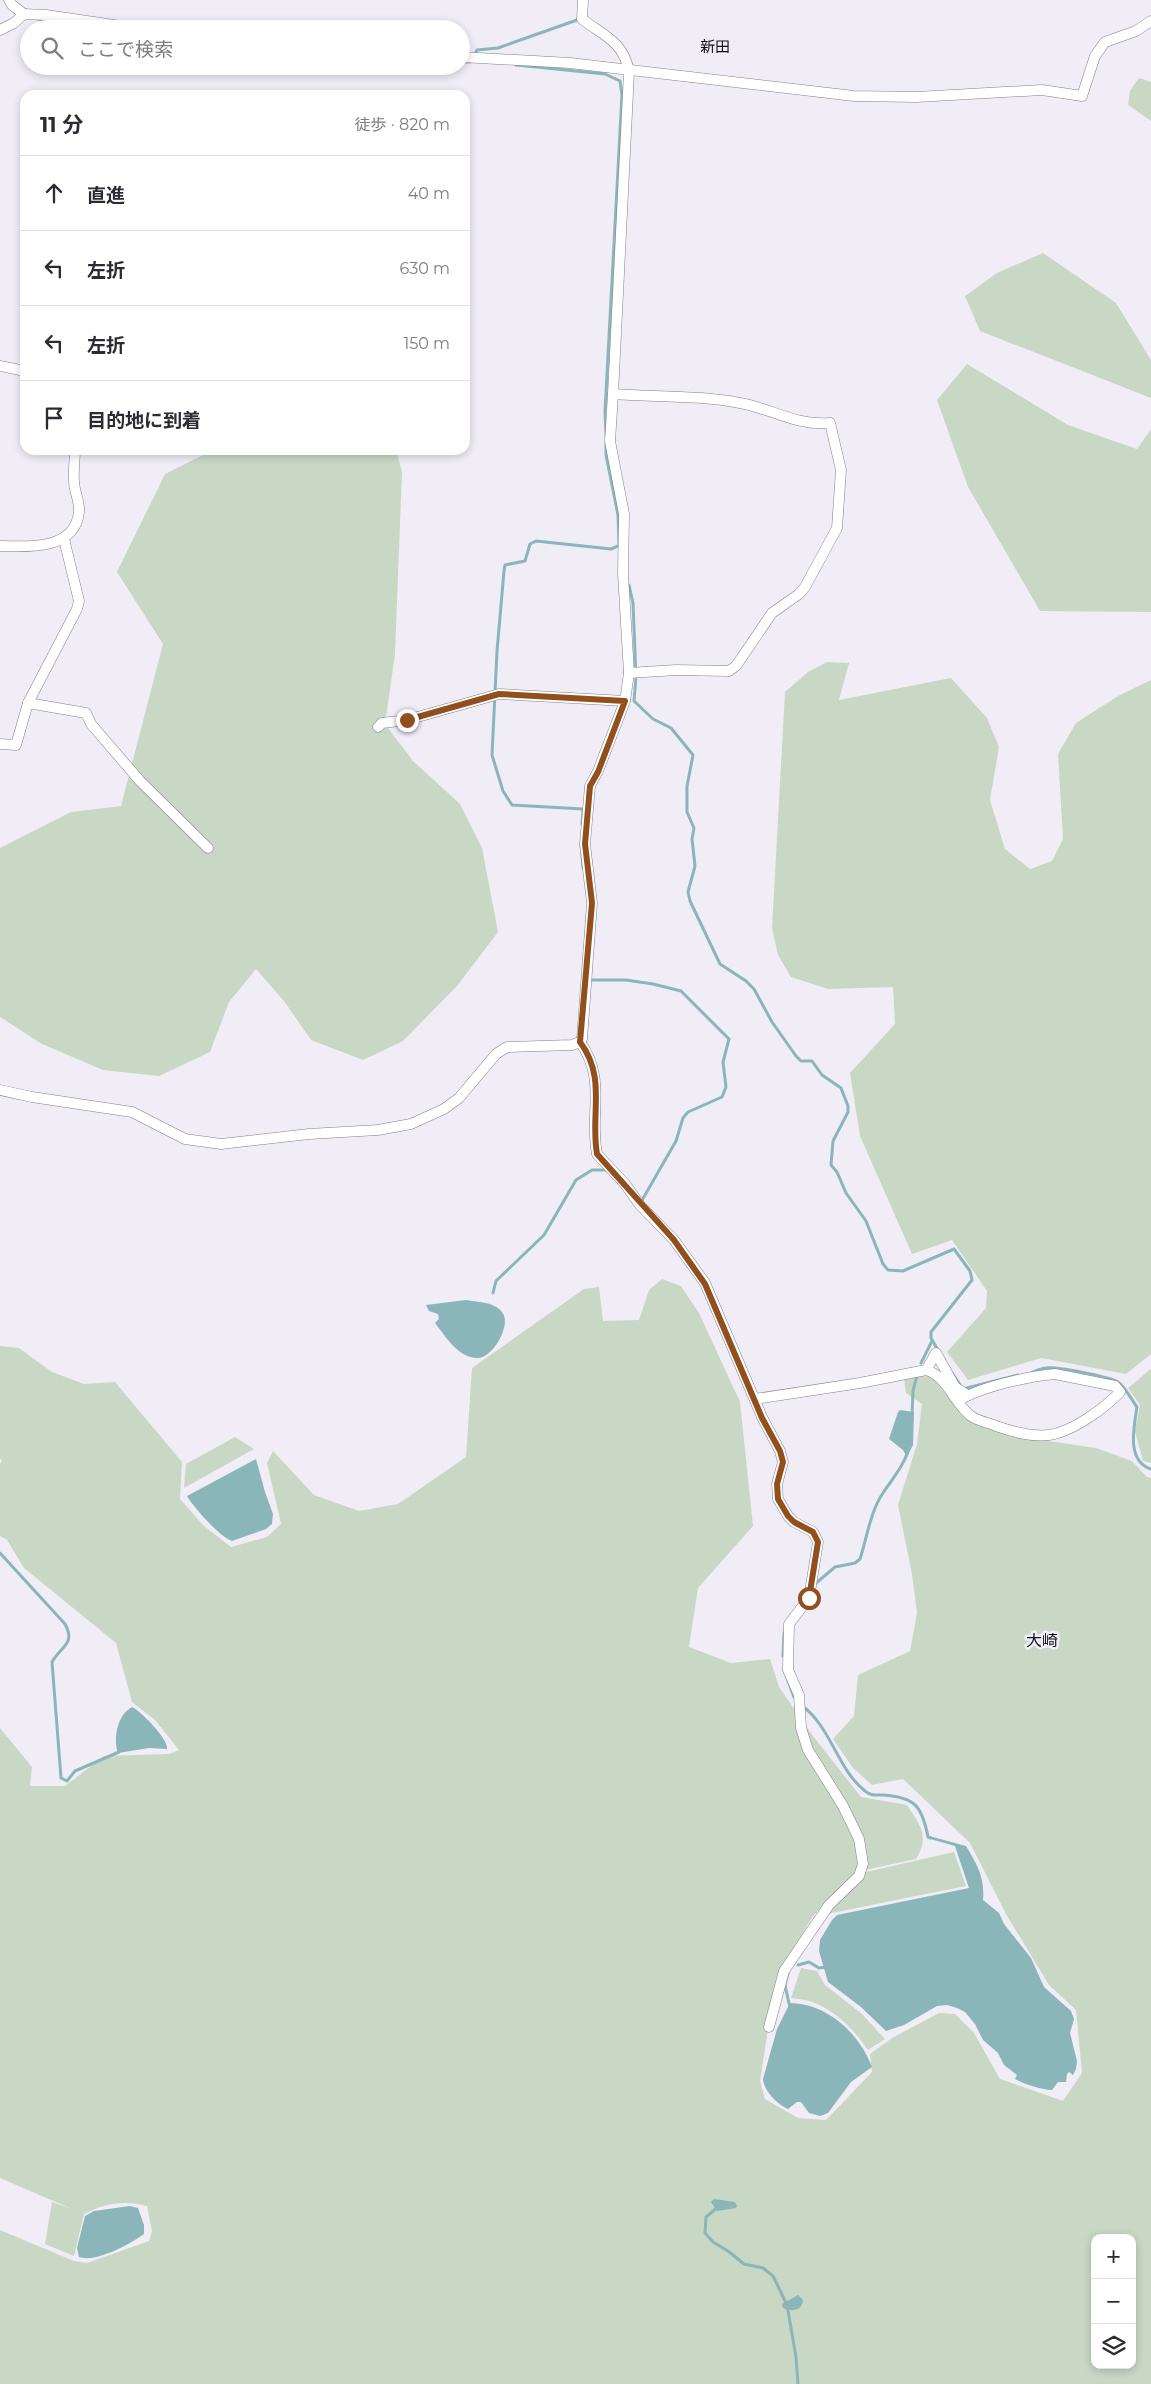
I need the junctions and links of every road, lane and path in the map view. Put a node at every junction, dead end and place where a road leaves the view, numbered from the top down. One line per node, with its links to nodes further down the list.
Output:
1 (9, 0): 3 (street)
2 (583, 0): 8 (street)
3 (24, 14): 4 (street); 6 (street)
4 (84, 20)
5 (1151, 21): 8 (street)
6 (0, 30)
7 (470, 57): 8 (street)
8 (629, 72): 11 (street)
9 (0, 366): 10 (street)
10 (20, 370)
11 (613, 394): 15 (street); 15 (street)
12 (76, 455): 13 (street)
13 (64, 540): 14 (street); 17 (street)
14 (0, 546)
15 (634, 673): 16 (street)
16 (625, 701): 18 (street); 21 (street)
17 (28, 703): 19 (street); 20 (street)
18 (378, 727)
19 (0, 744)
20 (208, 848)
21 (580, 1042): 22 (street); 25 (street)
22 (0, 1090)
23 (926, 1370): 24 (street); 24 (street); 25 (street)
24 (963, 1398): 24 (street)
25 (755, 1399): 26 (street)
26 (769, 2027)

